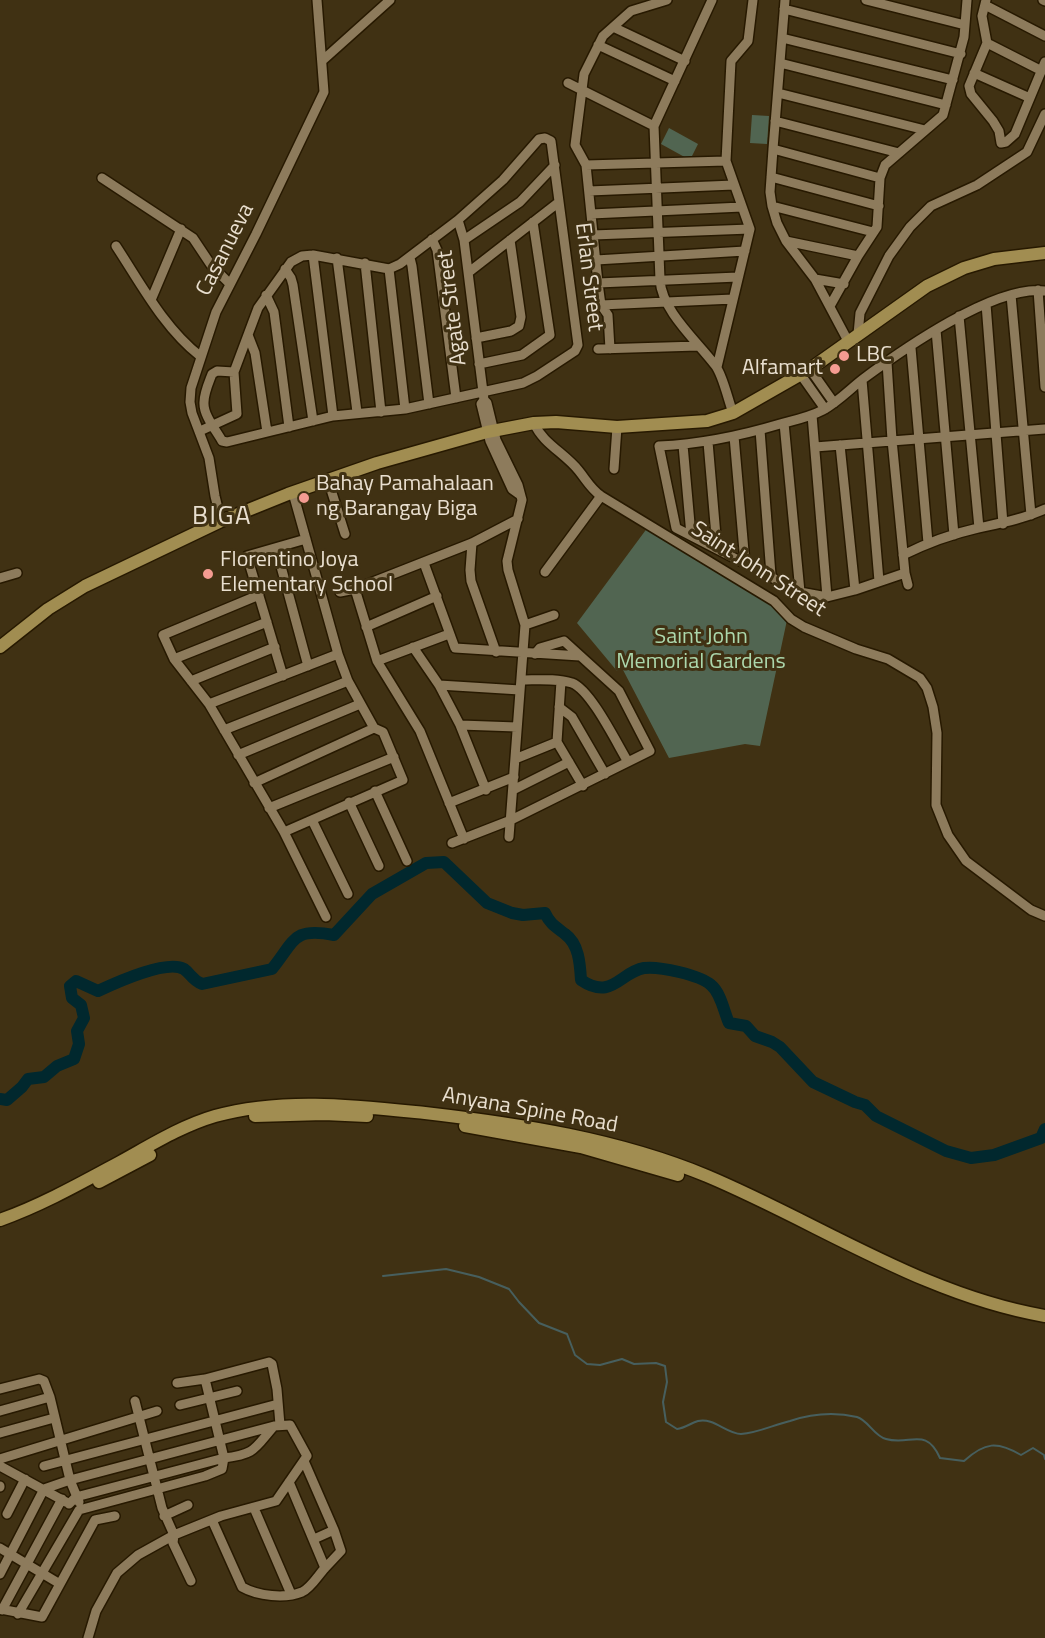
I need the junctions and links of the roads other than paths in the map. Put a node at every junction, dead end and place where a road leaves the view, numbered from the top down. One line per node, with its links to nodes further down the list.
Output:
1 (317, 0): 17 (street, Casanueva)
2 (390, 0): 17 (street)
3 (667, 0): 11 (street)
4 (710, 0): 18 (street)
5 (753, 0): 35 (street)
6 (866, 0): 10 (street)
7 (968, 0): 10 (street)
8 (986, 3): 12 (street); 14 (street)
9 (784, 4): 13 (street); 16 (street)
10 (964, 25): 16 (street)
11 (613, 27): 15 (street); 18 (street)
12 (1045, 36)
13 (782, 38): 19 (street); 22 (street)
14 (987, 43): 20 (street); 21 (street)
15 (598, 45): 23 (street); 25 (street)
16 (961, 54): 22 (street)
17 (323, 60): 79 (street, Casanueva)
18 (685, 61): 23 (street)
19 (780, 63): 26 (street); 28 (street)
20 (1043, 66): 27 (street)
21 (974, 74): 27 (street); 27 (street)
22 (953, 80): 28 (street)
23 (675, 81): 31 (street)
24 (568, 83): 25 (street)
25 (582, 90): 31 (street); 38 (street)
26 (778, 93): 30 (street); 32 (street)
27 (1030, 99)
28 (946, 105): 32 (street)
29 (1045, 114): 93 (street)
30 (775, 121): 33 (street); 34 (street)
31 (654, 126): 36 (street)
32 (926, 130): 34 (street)
33 (773, 149): 39 (street); 41 (street)
34 (899, 153): 41 (street)
35 (726, 161): 36 (street); 42 (street)
36 (656, 163): 38 (street); 43 (street)
37 (555, 165): 45 (street, Erlan Street); 51 (street, Erlan Street); 59 (street)
38 (586, 165): 44 (street)
39 (771, 177): 46 (street); 47 (street)
40 (102, 178): 54 (street)
41 (880, 178): 47 (street)
42 (734, 185): 43 (street); 48 (street)
43 (657, 189): 44 (street); 49 (street)
44 (589, 191): 50 (street)
45 (559, 202): 52 (street); 107 (street, Erlan Street)
46 (772, 206): 56 (street); 61 (street)
47 (879, 206): 56 (street)
48 (742, 207): 49 (street); 53 (street)
49 (657, 211): 50 (street); 55 (street)
50 (591, 214): 57 (street)
51 (458, 220): 58 (street); 59 (street, Agate Street)
52 (533, 222): 60 (street); 101 (street)
53 (750, 229): 55 (street); 63 (street)
54 (181, 230): 79 (street); 85 (street)
55 (658, 232): 57 (street); 66 (street)
56 (873, 232): 67 (street)
57 (593, 235): 70 (street)
58 (432, 239): 69 (street); 108 (street)
59 (464, 240): 74 (street, Agate Street)
60 (510, 240): 74 (street); 94 (street)
61 (786, 241): 67 (street); 76 (street)
62 (116, 246): 85 (street)
63 (745, 251): 66 (street); 75 (street)
64 (1045, 253): 93 (main road)
65 (313, 255): 68 (street); 72 (street); 116 (street)
66 (659, 255): 70 (street); 77 (street)
67 (858, 256): 80 (street)
68 (337, 258): 71 (street); 112 (street)
69 (410, 258): 73 (street); 109 (street)
70 (596, 260): 78 (street)
71 (365, 263): 73 (street); 113 (street)
72 (285, 269): 82 (street); 117 (street)
73 (389, 269): 111 (street)
74 (469, 272): 94 (street, Agate Street)
75 (738, 277): 77 (street); 84 (street)
76 (815, 279): 80 (street); 89 (street)
77 (660, 280): 78 (street); 86 (street)
78 (598, 283): 87 (street)
79 (230, 284): 99 (street, Casanueva)
80 (844, 284): 89 (street)
81 (1042, 291): 83 (street); 106 (street)
82 (266, 295): 92 (street); 121 (street)
83 (1011, 295): 88 (street); 125 (street)
84 (733, 299): 86 (street); 102 (street)
85 (151, 300): 99 (street)
86 (666, 301): 87 (street); 95 (street)
87 (601, 304): 98 (street)
88 (986, 304): 90 (street); 129 (street)
89 (830, 306): 93 (street)
90 (959, 316): 91 (street); 130 (street)
91 (936, 330): 96 (street); 132 (street)
92 (248, 335): 103 (street); 127 (street)
93 (853, 337): 104 (main road)
94 (476, 338): 101 (street, Agate Street)
95 (698, 346): 98 (street); 102 (street)
96 (911, 348): 100 (street); 133 (street)
97 (598, 349): 98 (street)
98 (610, 349)
99 (200, 356): 126 (street, Casanueva)
100 (887, 362): 105 (street); 134 (street)
101 (478, 364): 107 (street, Agate Street)
102 (717, 367): 114 (street)
103 (234, 372): 120 (street); 120 (street)
104 (806, 372): 110 (street); 114 (main road)
105 (862, 380): 110 (street); 136 (street)
106 (1045, 387)
107 (483, 396): 108 (street); 128 (street, Agate Street)
108 (456, 398): 109 (street)
109 (429, 404): 111 (street)
110 (830, 406): 115 (street)
111 (405, 409): 113 (street)
112 (357, 412): 113 (street); 116 (street)
113 (381, 412)
114 (733, 413): 122 (main road)
115 (812, 415): 119 (street); 139 (street)
116 (333, 416): 117 (street)
117 (313, 421): 121 (street)
118 (534, 423): 122 (main road); 128 (main road); 143 (street, Saint John Street)
119 (784, 423): 124 (street); 171 (street)
120 (213, 426): 126 (street); 127 (street)
121 (289, 427): 127 (street)
122 (617, 427): 140 (street)
123 (1045, 429): 125 (street)
124 (760, 430): 131 (street); 164 (street)
125 (1023, 430): 129 (street); 145 (street)
126 (200, 431): 147 (street, Casanueva)
127 (267, 432)
128 (490, 432): 141 (main road); 146 (street, Agate Street)
129 (998, 432): 130 (street); 148 (street)
130 (971, 435): 132 (street); 149 (street)
131 (734, 436): 135 (street); 160 (street)
132 (944, 437): 133 (street); 152 (street)
133 (918, 439): 134 (street); 155 (street)
134 (892, 441): 136 (street); 158 (street)
135 (708, 442): 137 (street); 157 (street)
136 (866, 443): 138 (street); 166 (street)
137 (683, 445): 151 (street); 151 (street)
138 (840, 445): 139 (street); 169 (street)
139 (815, 447): 174 (street)
140 (614, 469)
141 (328, 480): 142 (main road); 150 (street)
142 (290, 493): 147 (main road); 153 (street)
143 (601, 496): 161 (street); 229 (street, Saint John Street)
144 (1045, 509): 145 (street)
145 (1031, 515): 148 (street)
146 (518, 519): 154 (street); 177 (street)
147 (221, 521): 180 (main road)
148 (1003, 524): 149 (street)
149 (979, 528): 152 (street)
150 (345, 534)
151 (691, 535): 157 (street)
152 (954, 535): 155 (street)
153 (306, 539): 156 (street); 185 (street)
154 (472, 543): 159 (street); 183 (street)
155 (928, 543): 158 (street)
156 (276, 548): 172 (street); 190 (street)
157 (717, 548): 160 (street)
158 (903, 555): 163 (street)
159 (424, 563): 168 (street); 173 (street)
160 (745, 563): 164 (street)
161 (545, 572)
162 (17, 573): 165 (street)
163 (905, 573): 166 (street); 167 (street)
164 (771, 575): 171 (street)
165 (0, 578)
166 (879, 581): 169 (street)
167 (908, 585)
168 (355, 589): 170 (street); 178 (street)
169 (855, 590): 174 (street)
170 (340, 592)
171 (800, 592): 174 (street)
172 (259, 595): 176 (street); 188 (street)
173 (437, 596): 178 (street); 179 (street)
174 (827, 597)
175 (554, 615): 177 (street)
176 (267, 622): 181 (street); 188 (street)
177 (525, 625): 184 (street)
178 (366, 627): 189 (street)
179 (449, 634): 182 (street); 183 (street)
180 (0, 647)
181 (275, 647): 191 (street); 192 (street)
182 (412, 647): 189 (street); 195 (street)
183 (496, 652): 184 (street)
184 (523, 653): 186 (street); 196 (street)
185 (338, 654): 190 (street); 193 (street)
186 (535, 654): 187 (street); 187 (street)
187 (580, 656): 209 (street)
188 (174, 659): 192 (street)
189 (377, 661): 218 (street)
190 (308, 666): 191 (street)
191 (283, 676): 197 (street)
192 (191, 681): 197 (street)
193 (348, 681): 198 (street); 203 (street)
194 (561, 681): 196 (street); 199 (street); 209 (street)
195 (439, 685): 196 (street); 200 (street)
196 (520, 685): 201 (street)
197 (209, 704): 203 (street)
198 (360, 704): 202 (street); 205 (street)
199 (559, 707): 204 (street); 210 (street)
200 (460, 725): 201 (street); 214 (street)
201 (517, 727): 207 (street)
202 (374, 728): 206 (street); 212 (street)
203 (224, 730): 205 (street)
204 (557, 742): 207 (street); 208 (street)
205 (238, 755): 212 (street)
206 (394, 757): 216 (street); 219 (street)
207 (515, 759): 211 (street)
208 (569, 762): 213 (street); 215 (street)
209 (628, 762): 210 (street)
210 (605, 774): 213 (street)
211 (514, 777): 214 (street); 215 (street)
212 (254, 783): 219 (street)
213 (583, 786): 221 (street)
214 (486, 790): 218 (street)
215 (513, 790): 221 (street)
216 (375, 791): 217 (street); 226 (street)
217 (349, 802): 220 (street); 227 (street)
218 (449, 803): 224 (street)
219 (269, 808): 222 (street)
220 (312, 820): 222 (street); 228 (street)
221 (511, 820): 223 (street); 224 (street)
222 (284, 832): 230 (street)
223 (509, 837)
224 (464, 839): 225 (street)
225 (452, 843)
226 (407, 861)
227 (379, 866)
228 (348, 894)
229 (1045, 916)
230 (326, 917)
231 (0, 1220): 233 (main road, Anyana Spine Road)
232 (0, 1228): 234 (main road, Anyana Spine Road)
233 (1045, 1316)
234 (1045, 1324)
235 (205, 1380): 236 (street); 240 (street); 242 (street)
236 (177, 1383)
237 (0, 1389): 239 (street)
238 (237, 1391): 240 (street)
239 (51, 1397): 244 (street); 246 (street)
240 (208, 1398): 243 (street); 248 (street)
241 (135, 1401): 247 (street)
242 (278, 1404): 248 (street); 249 (street)
243 (180, 1405)
244 (0, 1411)
245 (157, 1411): 247 (street)
246 (54, 1418): 250 (street); 253 (street)
247 (138, 1418): 251 (street); 253 (street)
248 (215, 1421): 251 (street); 252 (street)
249 (277, 1425): 252 (street); 254 (street); 258 (street)
250 (0, 1433)
251 (145, 1438): 256 (street); 257 (street)
252 (220, 1440): 254 (street); 256 (street)
253 (60, 1441): 255 (street); 257 (street)
254 (224, 1458): 261 (street); 266 (street)
255 (0, 1459)
256 (149, 1460): 261 (street); 263 (street)
257 (66, 1461): 260 (street); 263 (street)
258 (303, 1461): 264 (street); 276 (street)
259 (0, 1466): 262 (street)
260 (44, 1466)
261 (154, 1476): 266 (street); 267 (street)
262 (25, 1479): 265 (street); 271 (street)
263 (70, 1480): 265 (street); 267 (street)
264 (289, 1482): 269 (street); 278 (street)
265 (44, 1489): 267 (street); 280 (street)
266 (158, 1489): 270 (street); 273 (street)
267 (69, 1500): 270 (street); 281 (street)
268 (188, 1505): 273 (street)
269 (254, 1508): 275 (street); 287 (street)
270 (81, 1510): 274 (street); 284 (street)
271 (7, 1514)
272 (115, 1516): 274 (street)
273 (164, 1516): 277 (street)
274 (95, 1520): 286 (street)
275 (212, 1520): 277 (street); 287 (street)
276 (334, 1530): 278 (street); 282 (street)
277 (174, 1535): 285 (street); 290 (street)
278 (314, 1539): 282 (street)
279 (0, 1548): 280 (street)
280 (11, 1554): 281 (street); 283 (street)
281 (26, 1565): 284 (street); 288 (street)
282 (326, 1568): 287 (street)
283 (0, 1574)
284 (42, 1574): 286 (street); 289 (street)
285 (191, 1581)
286 (60, 1584): 289 (street)
287 (291, 1594)
288 (1, 1609): 289 (street)
289 (18, 1614)
290 (88, 1638)

